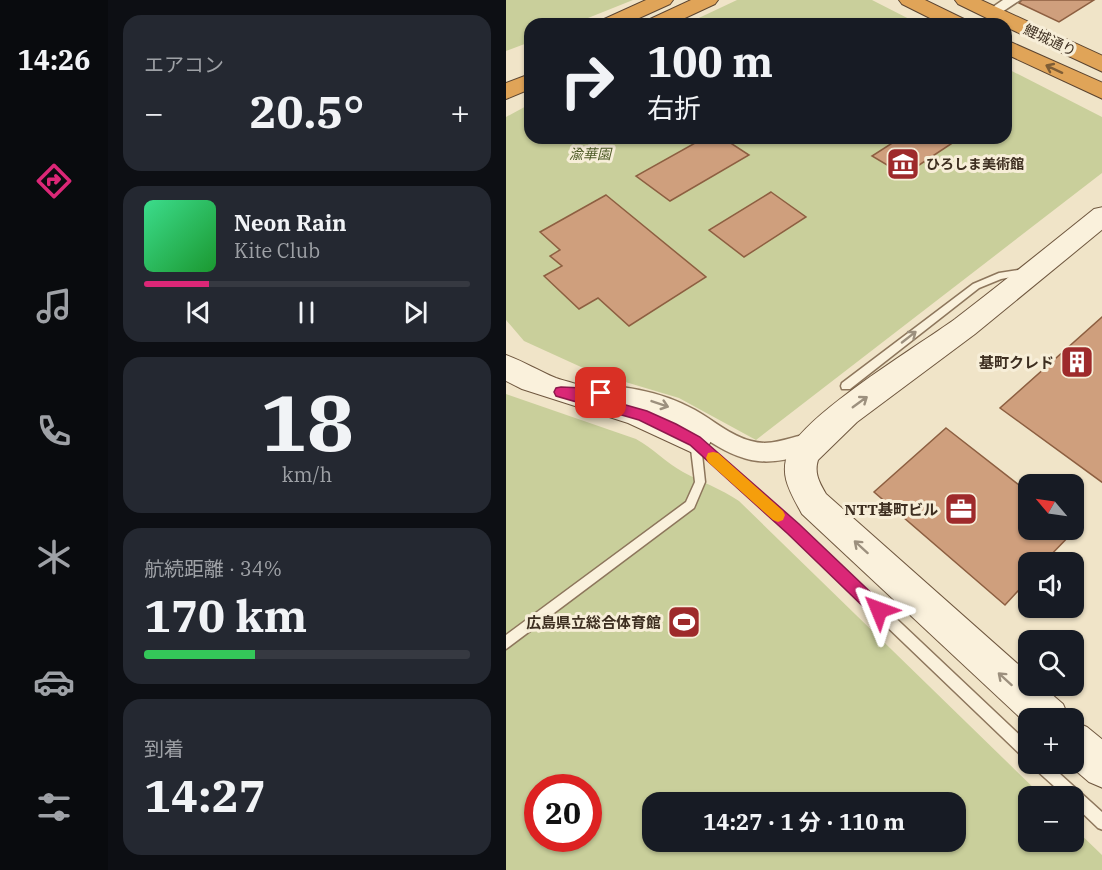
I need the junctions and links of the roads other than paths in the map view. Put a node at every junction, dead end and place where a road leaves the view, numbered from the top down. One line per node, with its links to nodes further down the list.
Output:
1 (664, 0): 7 (highway)
2 (708, 0): 8 (highway)
3 (909, 0): 9 (highway)
4 (965, 0): 6 (highway, 鯉城通り)
5 (1013, 0): 6 (street)
6 (991, 13): 10 (highway, 鯉城通り)
7 (623, 18)
8 (668, 18)
9 (946, 18)
10 (1002, 18)
11 (1012, 23): 14 (highway, 鯉城通り)
12 (1012, 49): 18 (highway, 鯉城通り, one-way to 12)
13 (524, 62): 15 (highway)
14 (1103, 65)
15 (506, 70)
16 (524, 84): 17 (highway)
17 (506, 92)
18 (1103, 92)
19 (1103, 215): 20 (street)
20 (1035, 270): 22 (lane, one-way to 20); 25 (street, one-way to 20)
21 (506, 367): 23 (street)
22 (846, 386)
23 (561, 392): 24 (street); 25 (street, one-way to 25)
24 (695, 441): 26 (lane); 28 (lane)
25 (814, 442): 27 (street, one-way to 25)
26 (506, 644)
27 (1038, 708)
28 (1018, 742)
29 (1084, 751): 30 (street)
30 (1103, 768)
31 (1051, 774): 32 (lane)
32 (1103, 823)

